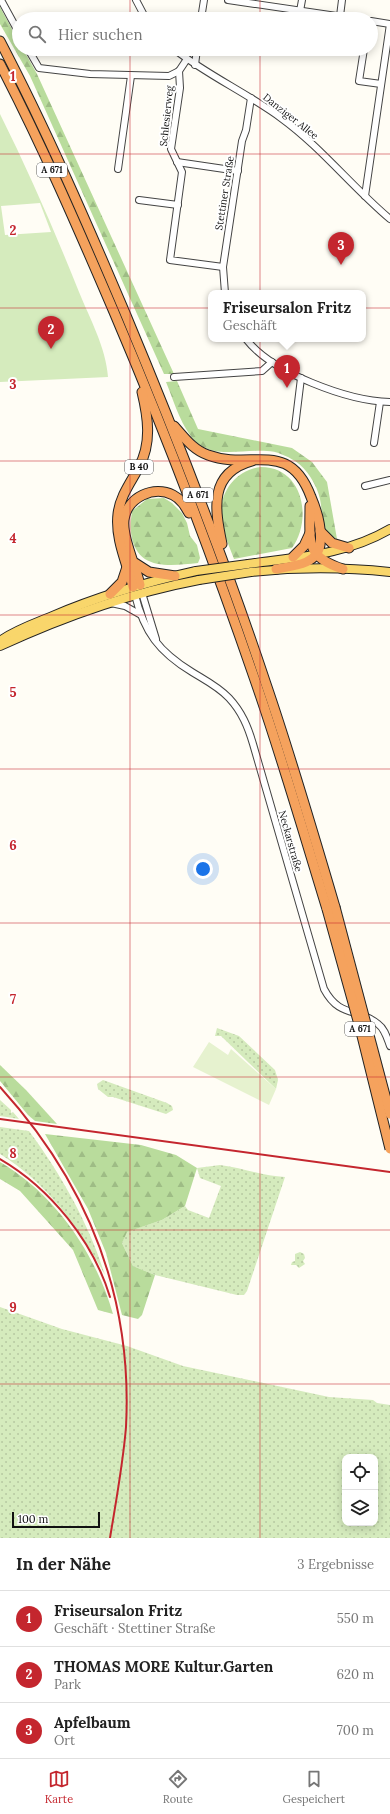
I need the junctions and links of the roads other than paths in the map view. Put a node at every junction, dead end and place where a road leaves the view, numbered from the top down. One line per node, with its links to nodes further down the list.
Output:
1 (1, 0): 13 (street)
2 (136, 0): 9 (street)
3 (204, 0): 10 (street)
4 (228, 0): 7 (street)
5 (302, 0): 8 (street)
6 (342, 0): 12 (street)
7 (260, 2): 8 (street)
8 (300, 11): 11 (street)
9 (142, 12)
10 (202, 12)
11 (304, 12)
12 (340, 12)
13 (12, 20)
14 (378, 22): 15 (street)
15 (390, 24): 26 (street)
16 (0, 41): 44 (highway, A 671)
17 (32, 56): 25 (street)
18 (183, 56): 21 (street, Danziger Allee)
19 (196, 56): 23 (street)
20 (363, 56): 26 (street)
21 (187, 59): 23 (street, Danziger Allee); 24 (street)
22 (0, 64): 39 (highway, A 671)
23 (195, 65): 27 (street, Danziger Allee)
24 (178, 71): 25 (street); 28 (street, Schlesierweg)
25 (131, 76): 29 (street)
26 (381, 84): 31 (street)
27 (251, 98): 30 (street, Stettiner Straße); 31 (street, Danziger Allee)
28 (177, 162): 30 (street); 33 (street, Schlesierweg)
29 (118, 169)
30 (238, 171): 35 (street, Stettiner Straße)
31 (365, 196): 34 (street, Danziger Allee)
32 (139, 200): 33 (street)
33 (178, 205): 35 (street, Schlesierweg)
34 (390, 219)
35 (223, 267): 36 (street, Stettiner Straße)
36 (225, 290)
37 (249, 342): 38 (street)
38 (272, 362): 40 (street); 41 (street)
39 (136, 363): 52 (highway, A 671); 56 (highway, B 40)
40 (174, 377)
41 (300, 378): 42 (street); 45 (street)
42 (380, 402): 43 (street); 46 (street)
43 (390, 402)
44 (169, 420): 47 (highway); 57 (highway, A 671)
45 (294, 427)
46 (374, 443)
47 (261, 459): 51 (highway); 57 (highway)
48 (390, 480): 49 (street)
49 (365, 486)
50 (390, 529): 53 (main road)
51 (315, 532): 53 (highway); 54 (highway); 55 (highway)
52 (202, 535): 56 (highway); 68 (highway, A 671)
53 (349, 548): 54 (main road)
54 (316, 555): 55 (main road); 58 (highway); 59 (highway)
55 (293, 558): 61 (main road, bridge)
56 (131, 565): 61 (highway); 62 (highway); 63 (highway)
57 (226, 569): 68 (highway, A 671)
58 (276, 569): 59 (main road); 62 (main road, bridge)
59 (344, 569): 60 (main road)
60 (390, 572)
61 (175, 576): 62 (main road)
62 (138, 590): 63 (main road); 64 (street, Neckarstraße); 67 (street, Neckarstraße)
63 (109, 598): 64 (street); 65 (main road); 66 (main road)
64 (141, 615): 67 (street, Neckarstraße)
65 (0, 641)
66 (0, 646)
67 (159, 646): 69 (street, Neckarstraße)
68 (331, 908): 70 (highway, A 671, bridge); 71 (highway, A 671, bridge)
69 (390, 1046)
70 (390, 1114)
71 (390, 1149)

